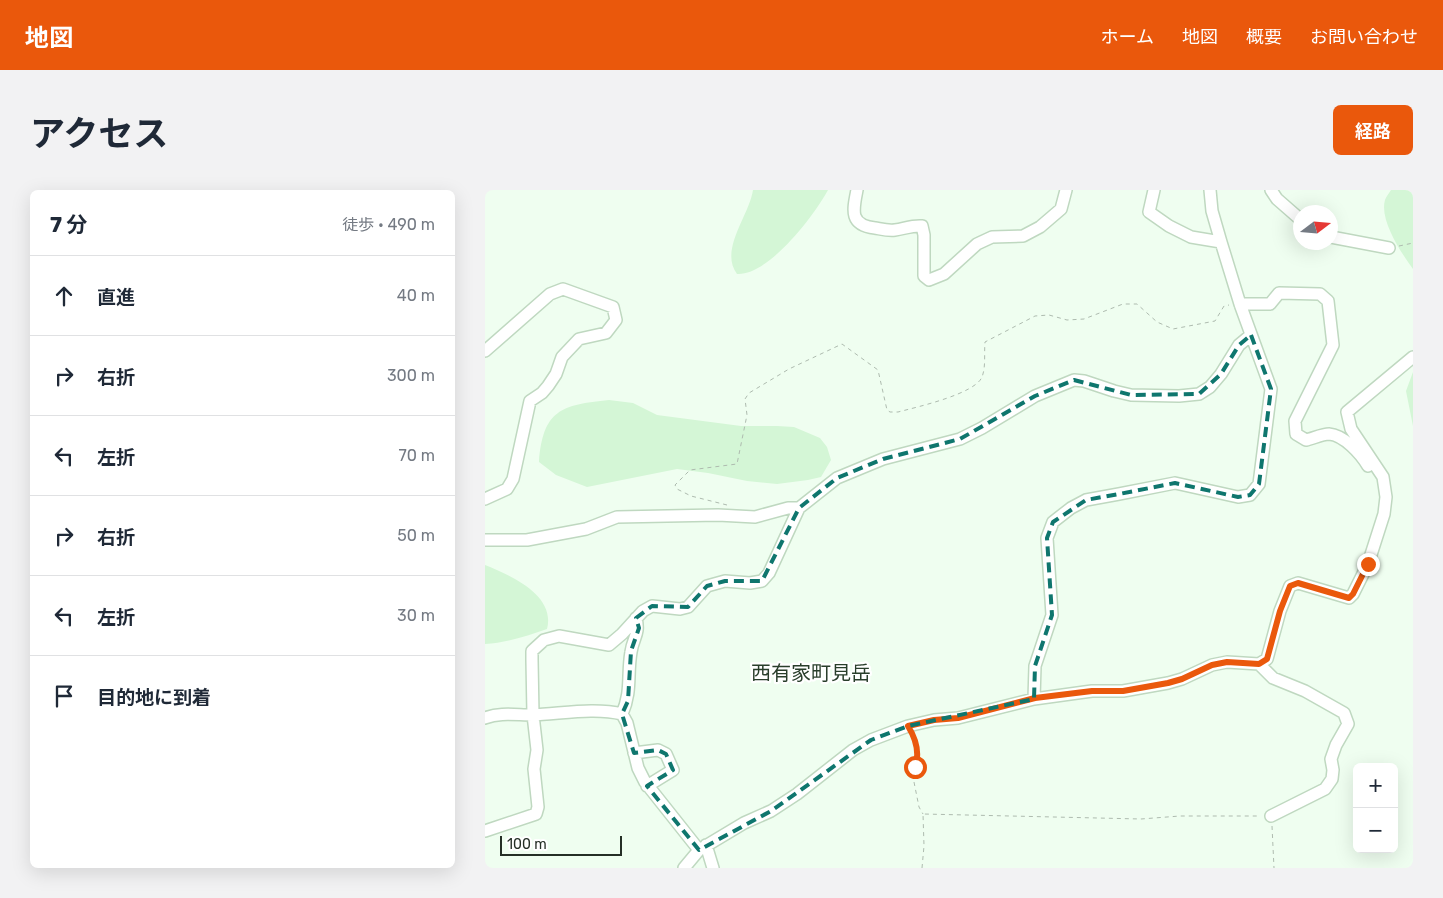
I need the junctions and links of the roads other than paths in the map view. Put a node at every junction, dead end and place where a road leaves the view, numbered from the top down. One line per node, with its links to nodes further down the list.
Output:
1 (857, 190): 2 (street)
2 (1066, 190)
3 (1154, 190): 8 (street)
4 (1210, 190): 8 (street)
5 (1271, 190): 6 (street)
6 (1293, 213)
7 (1338, 238): 9 (street)
8 (1221, 242): 10 (street)
9 (1389, 248)
10 (1240, 304): 11 (street); 14 (street)
11 (1251, 335): 16 (street); 20 (street)
12 (485, 351): 15 (street)
13 (1413, 357): 14 (street)
14 (1386, 498): 19 (street)
15 (485, 499)
16 (799, 508): 17 (street); 18 (street)
17 (485, 540)
18 (636, 618): 21 (street); 22 (street)
19 (1259, 664): 20 (street); 26 (street)
20 (1035, 698): 28 (street)
21 (622, 714): 22 (street); 24 (street)
22 (533, 715): 23 (street); 27 (street)
23 (485, 718)
24 (634, 753): 25 (street); 25 (street)
25 (647, 786): 28 (street)
26 (1271, 816)
27 (485, 831)
28 (702, 847): 29 (street); 30 (street)
29 (684, 868)
30 (713, 868)

